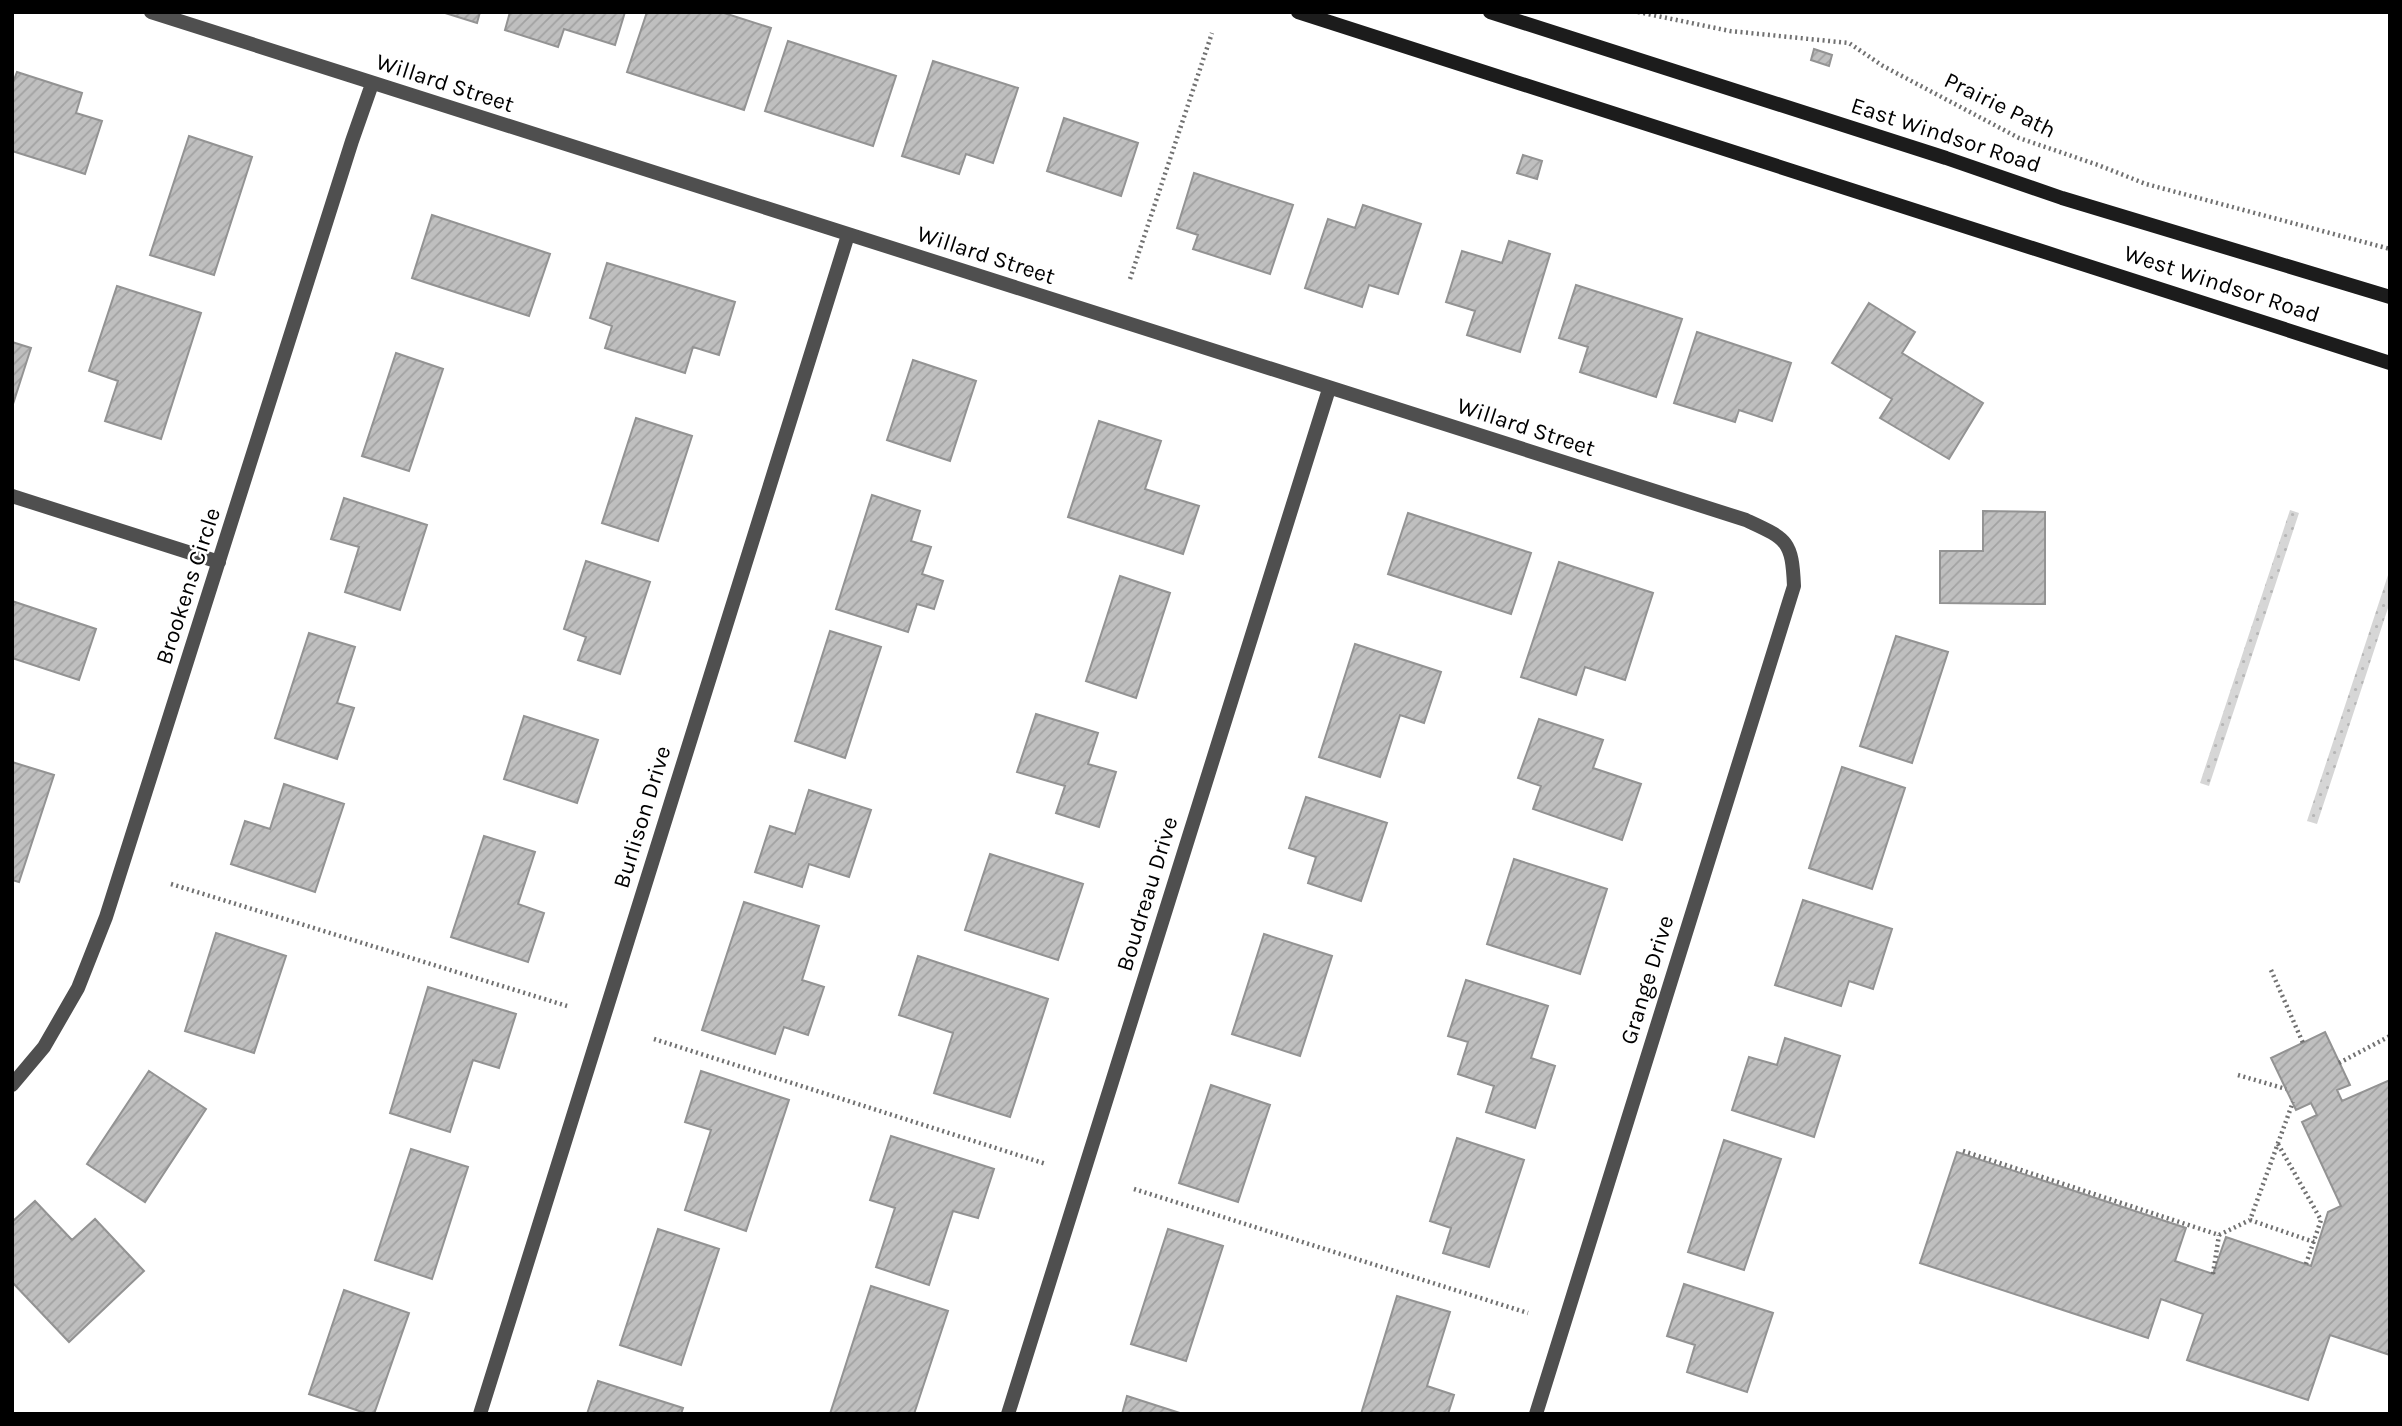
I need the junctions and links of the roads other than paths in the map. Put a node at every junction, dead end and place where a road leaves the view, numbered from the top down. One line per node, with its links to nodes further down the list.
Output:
1 (151, 12): 4 (street, Willard Street)
2 (1298, 12): 7 (main road, West Windsor Road)
3 (1490, 12): 6 (main road, East Windsor Road)
4 (372, 84): 5 (street, Willard Street); 11 (street, Brookens Circle)
5 (848, 235): 8 (street, Willard Street); 13 (street, Burlison Drive)
6 (2390, 297)
7 (2390, 363)
8 (1329, 389): 10 (street, Willard Street); 14 (street, Boudreau Drive)
9 (12, 496): 11 (street)
10 (1793, 559): 15 (street, Grange Drive)
11 (219, 562): 12 (street, Brookens Circle)
12 (12, 1085)
13 (480, 1414)
14 (1008, 1414)
15 (1536, 1414)

